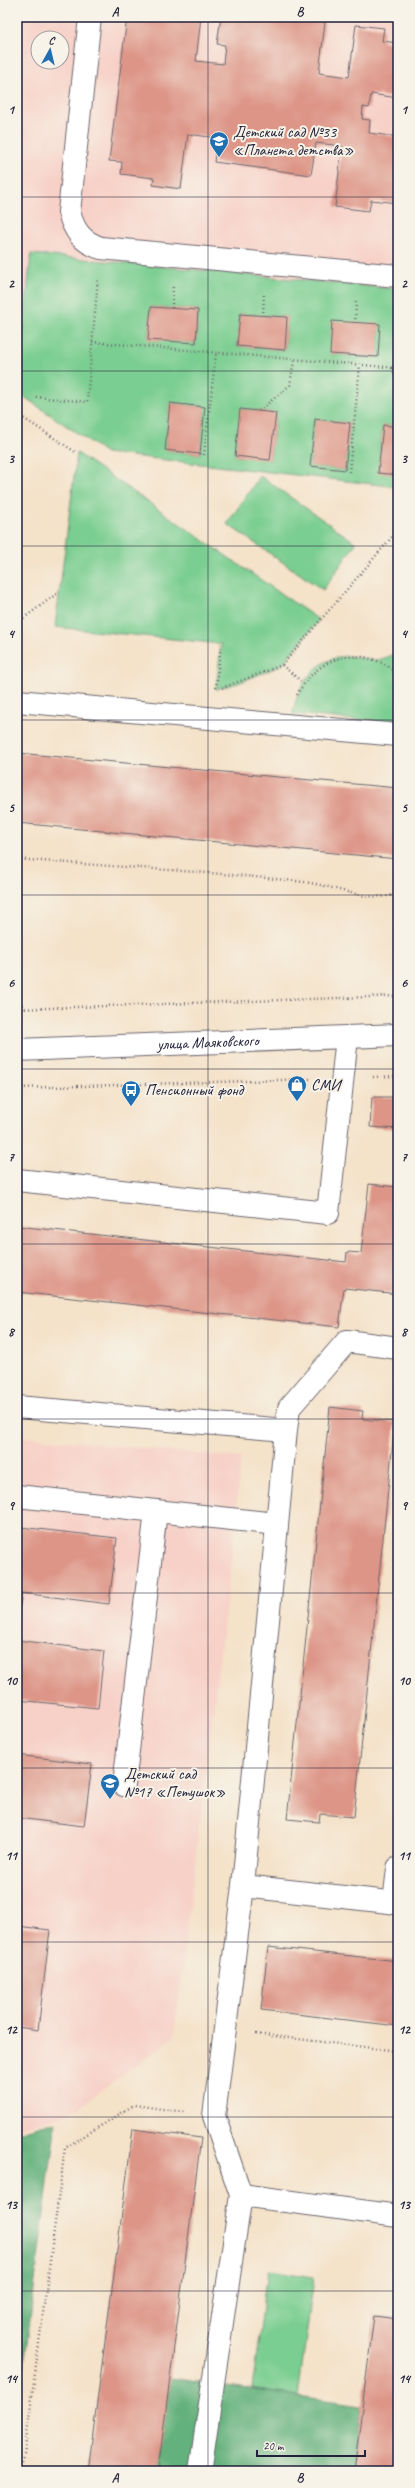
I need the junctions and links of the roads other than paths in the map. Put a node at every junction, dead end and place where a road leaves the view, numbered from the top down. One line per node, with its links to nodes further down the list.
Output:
1 (90, 17): 2 (street)
2 (398, 276)
3 (17, 701): 4 (street)
4 (398, 735)
5 (398, 1035): 6 (street, улица Маяковского)
6 (347, 1037): 7 (street, улица Маяковского); 8 (street)
7 (17, 1050)
8 (17, 1180)
9 (398, 1348): 11 (street)
10 (17, 1407): 11 (street)
11 (286, 1430): 14 (street)
12 (17, 1496): 13 (street)
13 (156, 1511): 14 (street); 15 (street)
14 (277, 1524): 17 (street)
15 (124, 1784)
16 (398, 1868): 18 (street)
17 (243, 1886): 18 (street); 19 (street)
18 (396, 1903)
19 (242, 2195): 20 (street); 21 (street)
20 (398, 2216)
21 (200, 2471)

